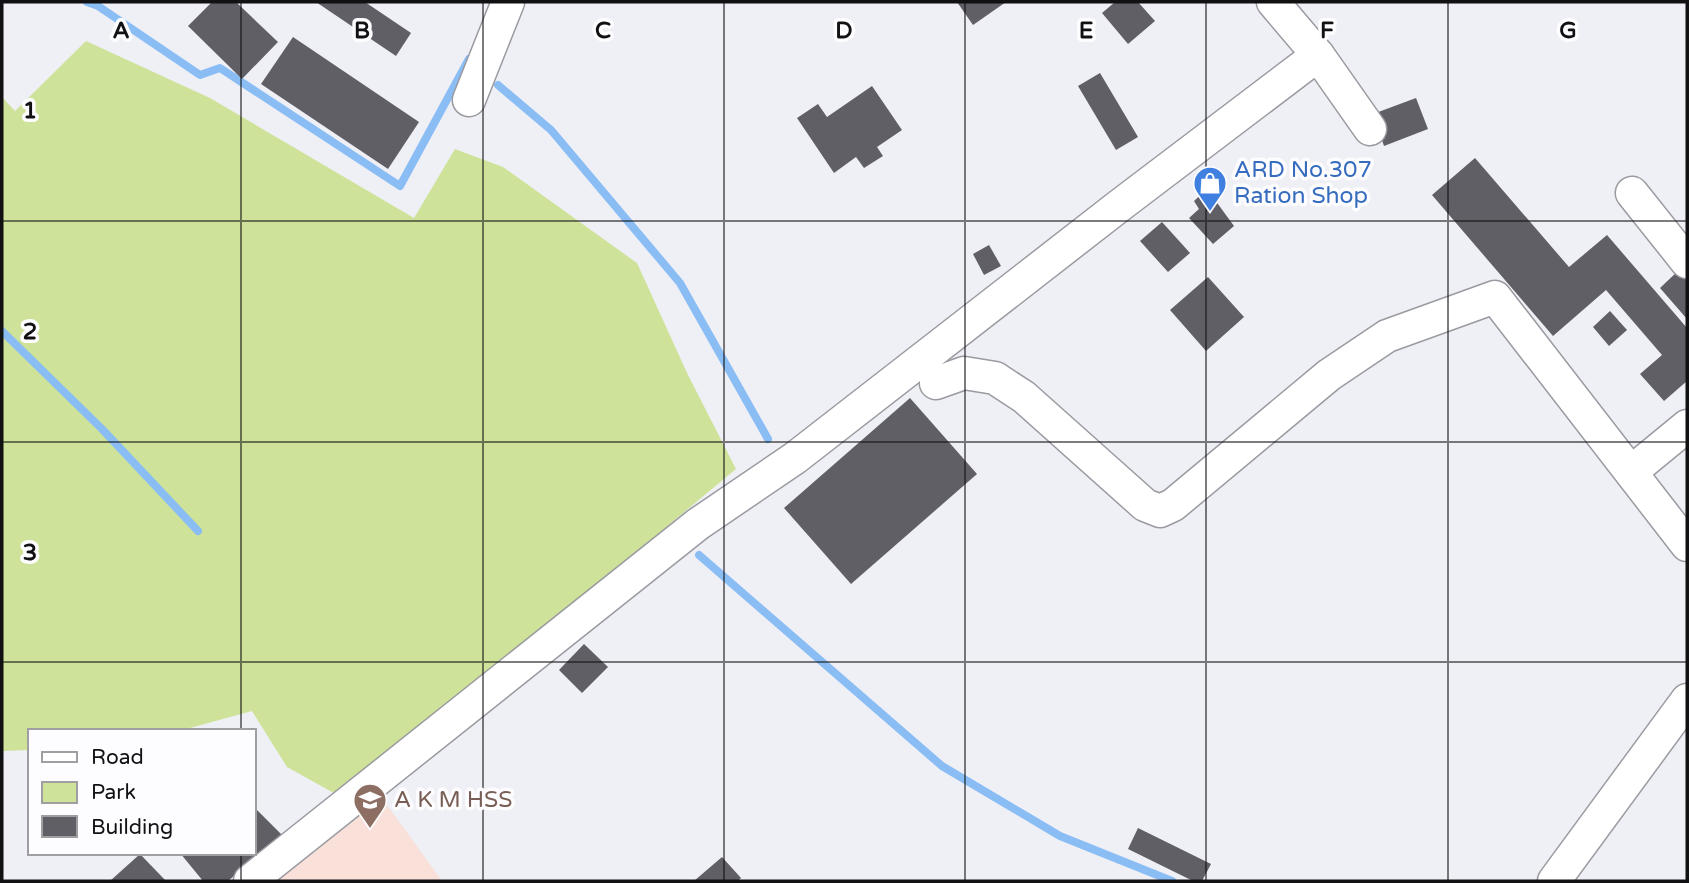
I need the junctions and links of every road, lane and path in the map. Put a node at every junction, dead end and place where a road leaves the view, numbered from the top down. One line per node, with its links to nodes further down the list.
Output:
1 (508, 2): 4 (street)
2 (1273, 2): 3 (street)
3 (1318, 55): 5 (street); 13 (street)
4 (469, 100)
5 (1370, 129)
6 (1632, 193): 7 (street)
7 (1687, 262)
8 (936, 383): 10 (street)
9 (1687, 426): 10 (street)
10 (1631, 472): 11 (street)
11 (1687, 545)
12 (1687, 700): 14 (street)
13 (250, 881)
14 (1554, 881)

